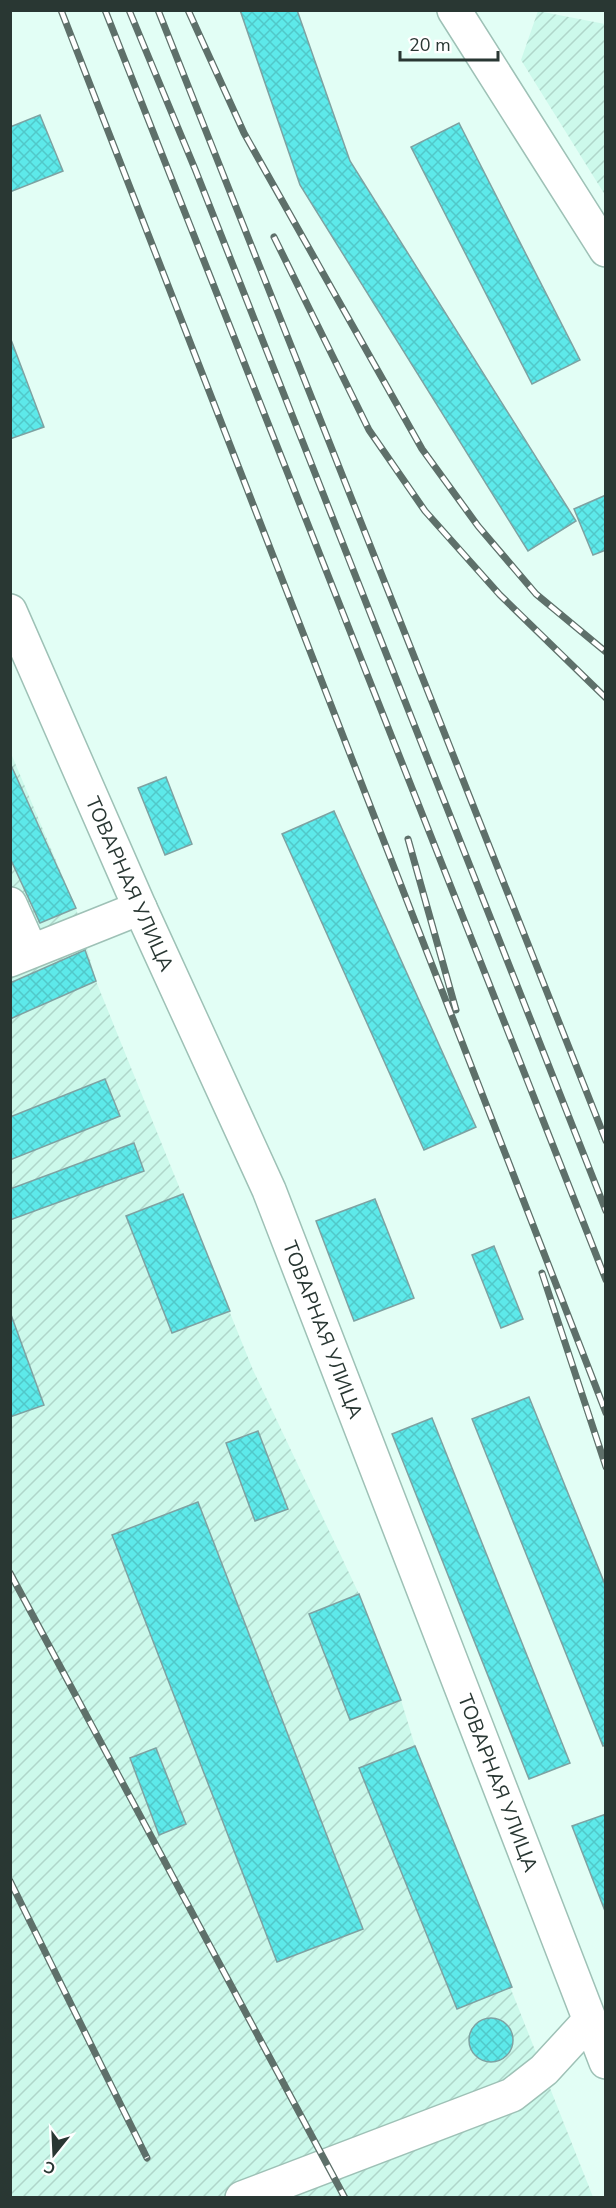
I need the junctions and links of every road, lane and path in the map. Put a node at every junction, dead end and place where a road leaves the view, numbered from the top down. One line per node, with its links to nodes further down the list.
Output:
1 (454, 10): 2 (street)
2 (606, 250)
3 (10, 611): 5 (street, ТОВАРНАЯ УЛИЦА)
4 (10, 904): 6 (street)
5 (140, 908): 6 (street); 7 (street, ТОВАРНАЯ УЛИЦА)
6 (21, 955)
7 (589, 2021): 8 (street, ТОВАРНАЯ УЛИЦА); 9 (street)
8 (606, 2062)
9 (242, 2198)

